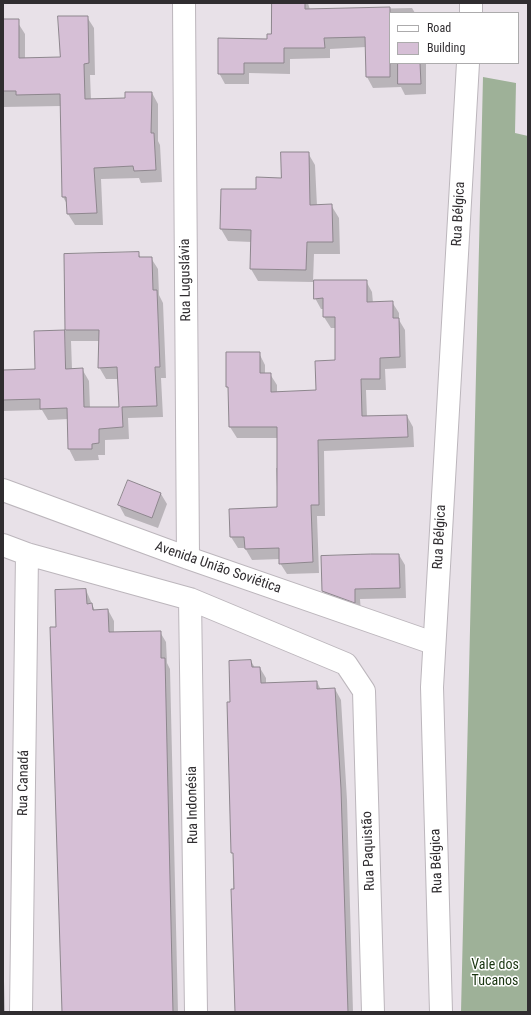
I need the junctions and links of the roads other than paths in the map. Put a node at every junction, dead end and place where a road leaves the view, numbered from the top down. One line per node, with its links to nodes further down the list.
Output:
1 (184, 3): 6 (street, Rua Luguslávia)
2 (468, 64): 8 (street, Rua Bélgica)
3 (3, 490): 6 (street, Avenida União Soviética)
4 (3, 545): 5 (street)
5 (27, 554): 7 (street); 9 (street, Rua Canadá)
6 (188, 558): 8 (street, Avenida União Soviética)
7 (190, 598): 10 (street, Rua Indonésia); 11 (street, Rua Paquistão)
8 (434, 643): 12 (street, Rua Bélgica)
9 (21, 1012)
10 (196, 1012)
11 (373, 1012)
12 (441, 1012)

